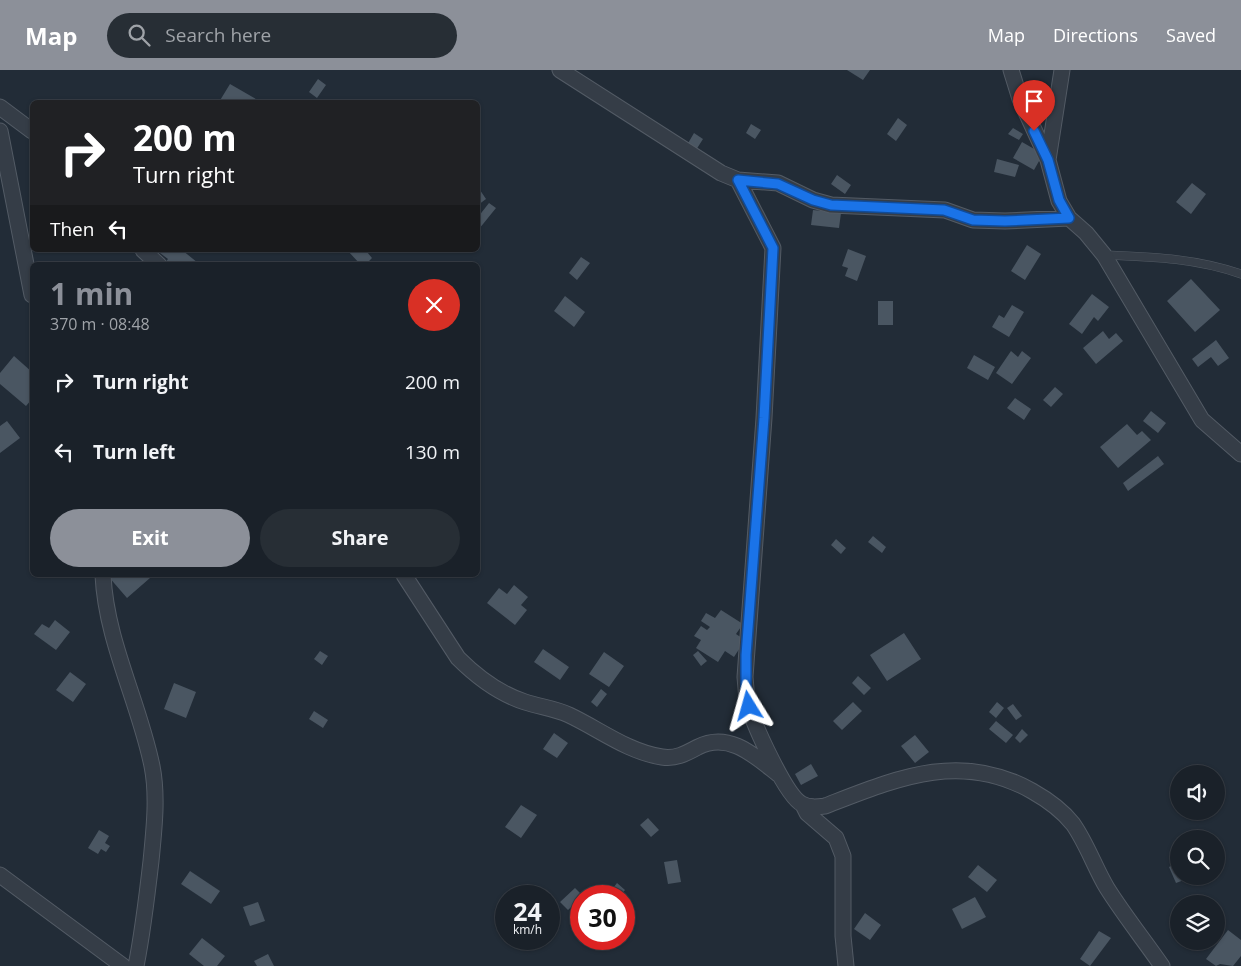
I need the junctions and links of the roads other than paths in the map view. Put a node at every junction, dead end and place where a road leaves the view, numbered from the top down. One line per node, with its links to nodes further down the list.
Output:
1 (560, 70): 8 (street)
2 (1011, 70): 7 (street)
3 (1062, 70): 7 (street)
4 (0, 107): 6 (street)
5 (0, 130): 14 (street)
6 (30, 130)
7 (1048, 160): 9 (street)
8 (738, 180): 9 (street); 18 (street)
9 (1069, 218): 11 (street)
10 (145, 252): 12 (street)
11 (1104, 255): 13 (lane); 15 (street)
12 (156, 262)
13 (1241, 274)
14 (30, 285)
15 (1239, 448)
16 (103, 577): 22 (street)
17 (405, 577): 18 (street)
18 (780, 776): 19 (street)
19 (803, 805): 23 (street); 24 (street)
20 (0, 875): 21 (street)
21 (123, 966)
22 (136, 966)
23 (846, 966)
24 (1162, 966)

